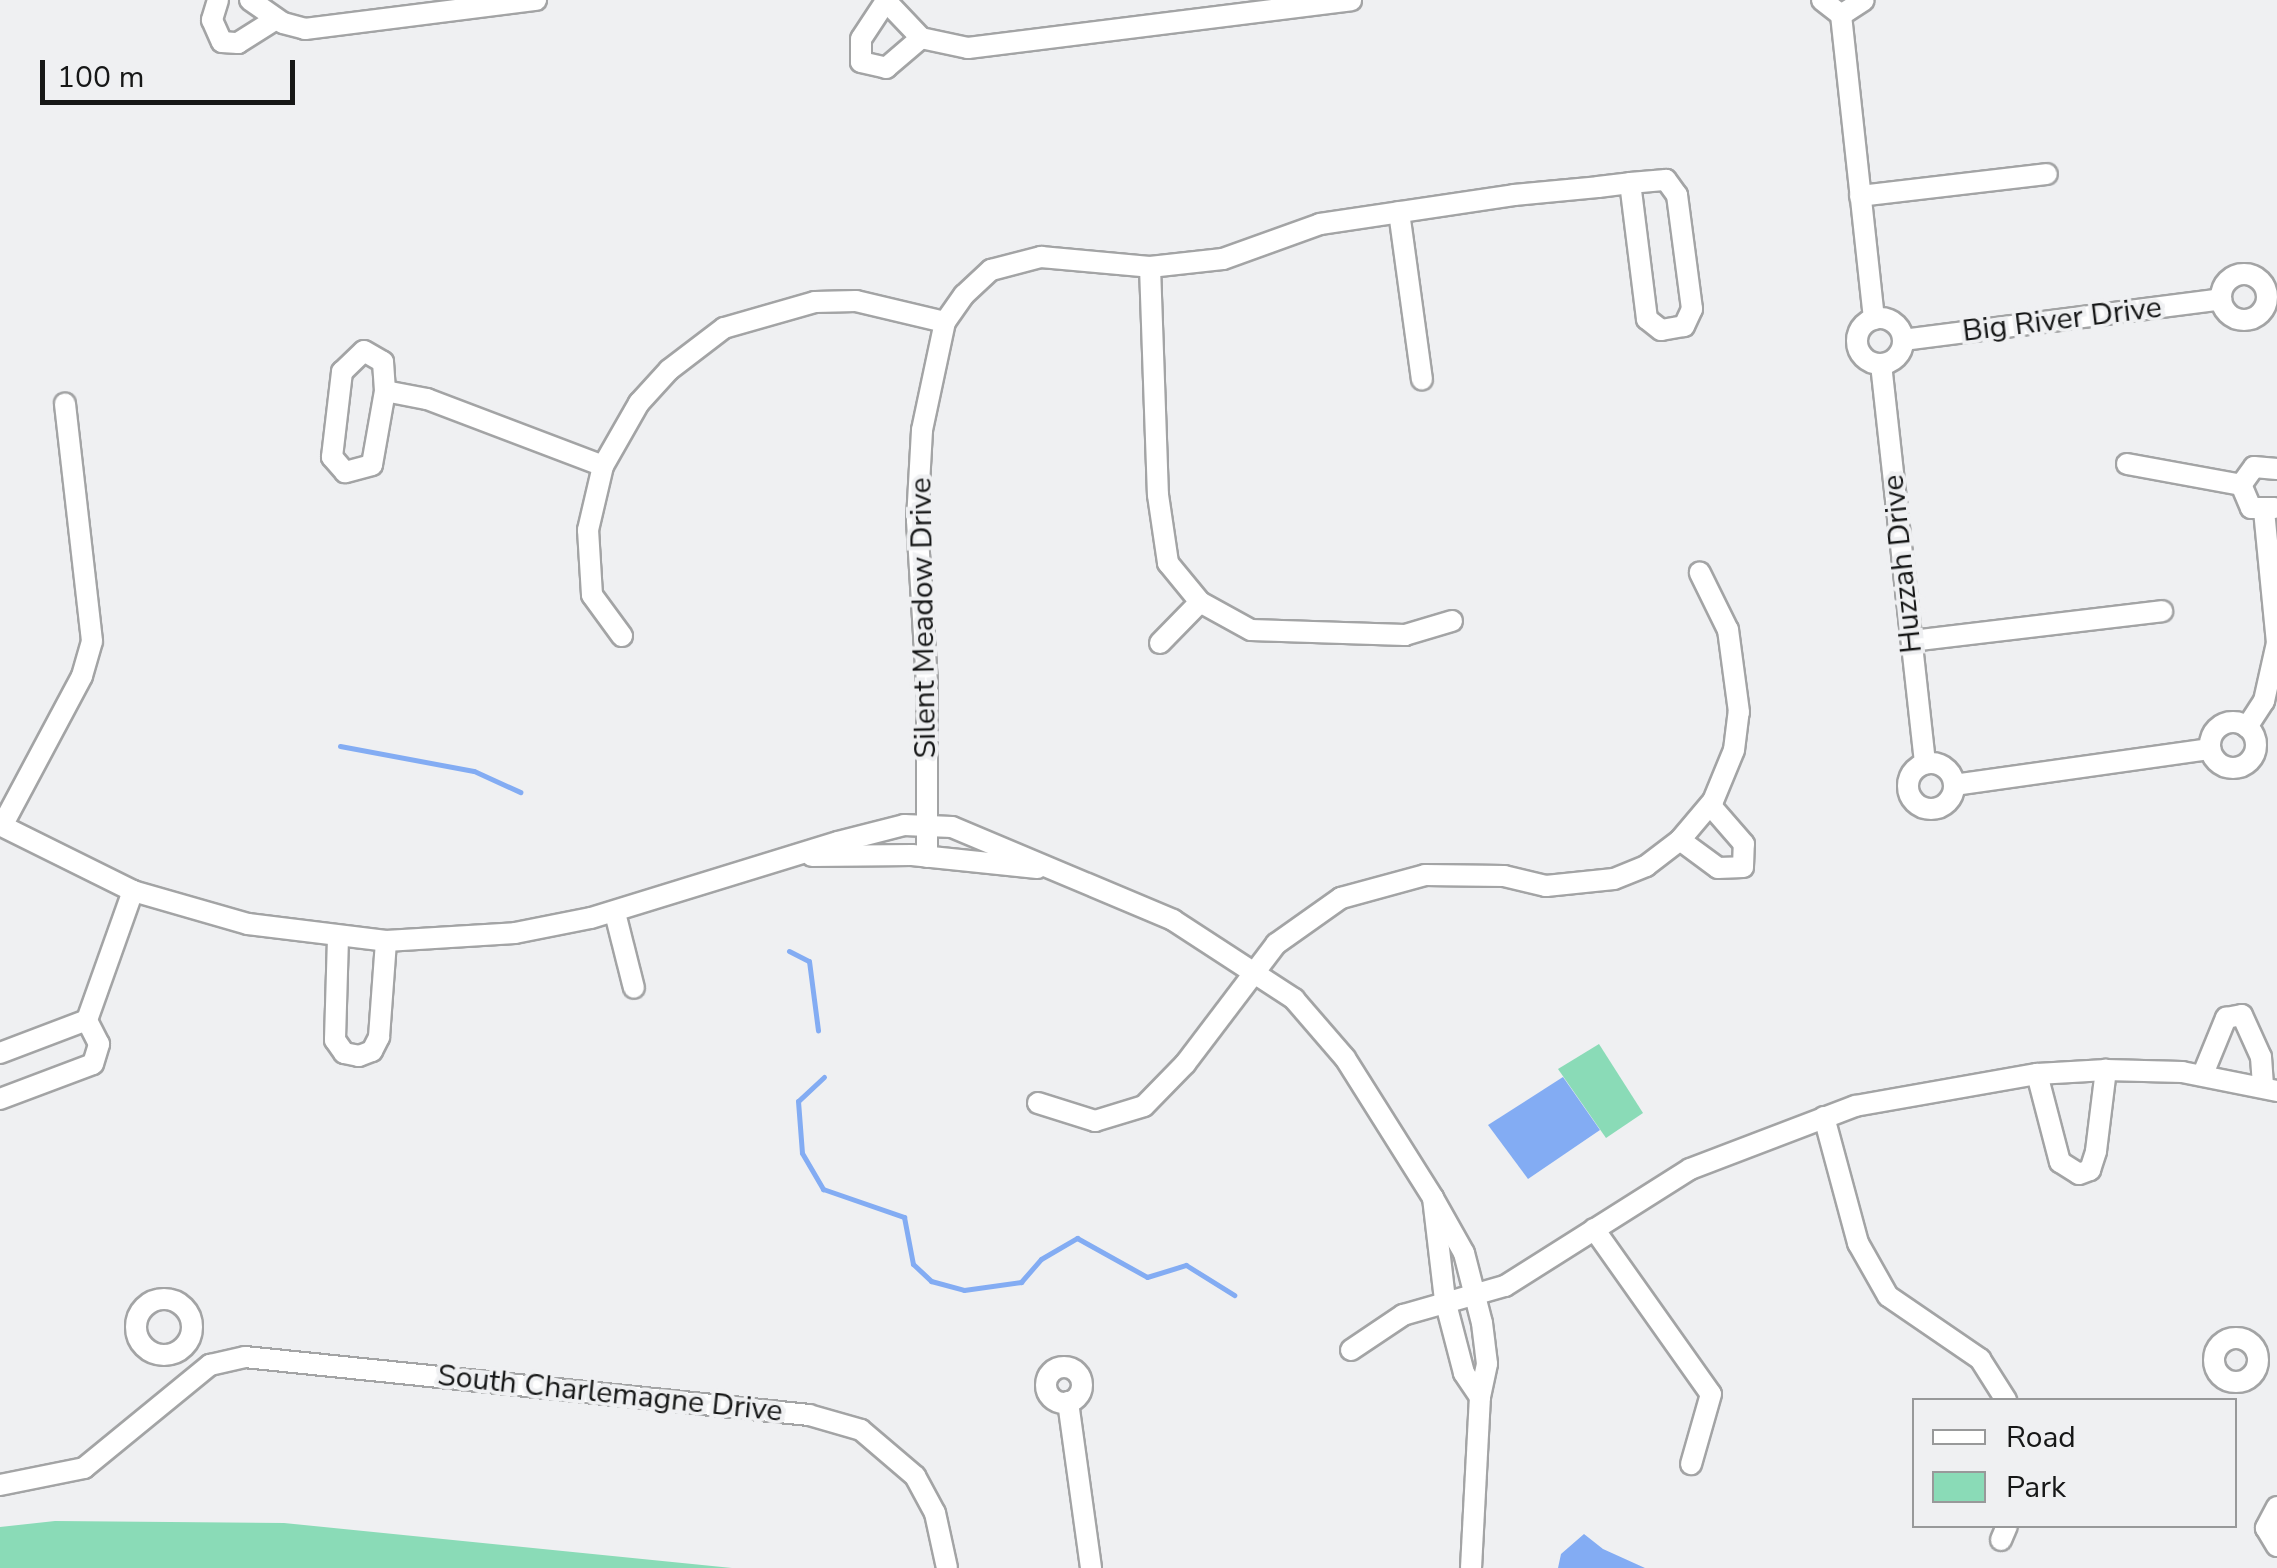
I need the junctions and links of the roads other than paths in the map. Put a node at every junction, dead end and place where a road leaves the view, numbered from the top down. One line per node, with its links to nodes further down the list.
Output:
1 (218, 0): 9 (street)
2 (250, 0): 9 (street)
3 (536, 0): 9 (street)
4 (1351, 0): 10 (street)
5 (1822, 0): 8 (street)
6 (1864, 0): 8 (street)
7 (886, 1): 10 (street); 10 (street)
8 (1841, 15): 13 (street, Huzzah Drive)
9 (276, 19)
10 (922, 38)
11 (2047, 174): 13 (street)
12 (1630, 183): 12 (street, Silent Meadow Drive); 14 (street, Silent Meadow Drive)
13 (1860, 196): 18 (street, Huzzah Drive)
14 (1399, 212): 15 (street, Silent Meadow Drive); 22 (street)
15 (1150, 267): 19 (street, Silent Meadow Drive); 31 (street)
16 (2220, 299): 17 (street, Big River Drive); 17 (street, Big River Drive); 20 (street, Big River Drive)
17 (2271, 310)
18 (1874, 319): 20 (street); 21 (street, Huzzah Drive)
19 (945, 322): 26 (street); 43 (street, Silent Meadow Drive)
20 (1903, 340): 21 (street)
21 (1880, 364): 35 (street, Huzzah Drive)
22 (1422, 379)
23 (384, 391): 23 (street); 26 (street)
24 (65, 404): 42 (street)
25 (2127, 464): 28 (street)
26 (603, 466): 34 (street)
27 (2277, 470): 28 (street)
28 (2241, 485): 29 (street)
29 (2270, 509): 37 (street)
30 (1700, 574): 41 (street)
31 (1200, 602): 33 (street); 36 (street)
32 (2162, 611): 35 (street)
33 (1452, 621)
34 (622, 636)
35 (1912, 641): 39 (street, Huzzah Drive)
36 (1160, 643)
37 (2247, 726): 38 (street); 38 (street)
38 (2210, 749): 40 (street)
39 (1925, 764): 40 (street); 40 (street)
40 (1954, 785)
41 (1711, 806): 44 (street); 44 (street)
42 (1, 825): 48 (street)
43 (928, 826): 45 (street); 46 (street, Silent Meadow Drive); 47 (street)
44 (1680, 840): 52 (street)
45 (806, 856): 46 (street); 49 (street)
46 (927, 857): 47 (street)
47 (1044, 868): 52 (street)
48 (133, 891): 50 (street); 54 (street)
49 (614, 914): 51 (street); 53 (street)
50 (338, 938): 51 (street); 51 (street)
51 (386, 941)
52 (1254, 974): 61 (street); 63 (street)
53 (634, 988)
54 (87, 1020): 55 (street); 60 (street)
55 (0, 1053)
56 (2106, 1070): 57 (street); 57 (street); 58 (street)
57 (2037, 1074): 62 (street)
58 (2203, 1074): 59 (street); 59 (street)
59 (2270, 1089)
60 (0, 1099)
61 (1038, 1103)
62 (1824, 1116): 64 (street); 73 (street)
63 (1433, 1198): 65 (street); 66 (street)
64 (1594, 1230): 65 (street); 75 (street)
65 (1475, 1296): 66 (street); 72 (street)
66 (1445, 1300): 69 (street); 72 (street)
67 (2277, 1346): 70 (street)
68 (178, 1350): 71 (street)
69 (1351, 1350)
70 (2255, 1351)
71 (192, 1378): 76 (street, South Charlemagne Drive); 79 (street, South Charlemagne Drive)
72 (1480, 1398): 81 (street)
73 (2005, 1398)
74 (1068, 1402): 80 (street)
75 (1692, 1464)
76 (0, 1485)
77 (2277, 1508): 78 (street)
78 (2277, 1546)
79 (947, 1568)
80 (1091, 1568)
81 (1471, 1568)

